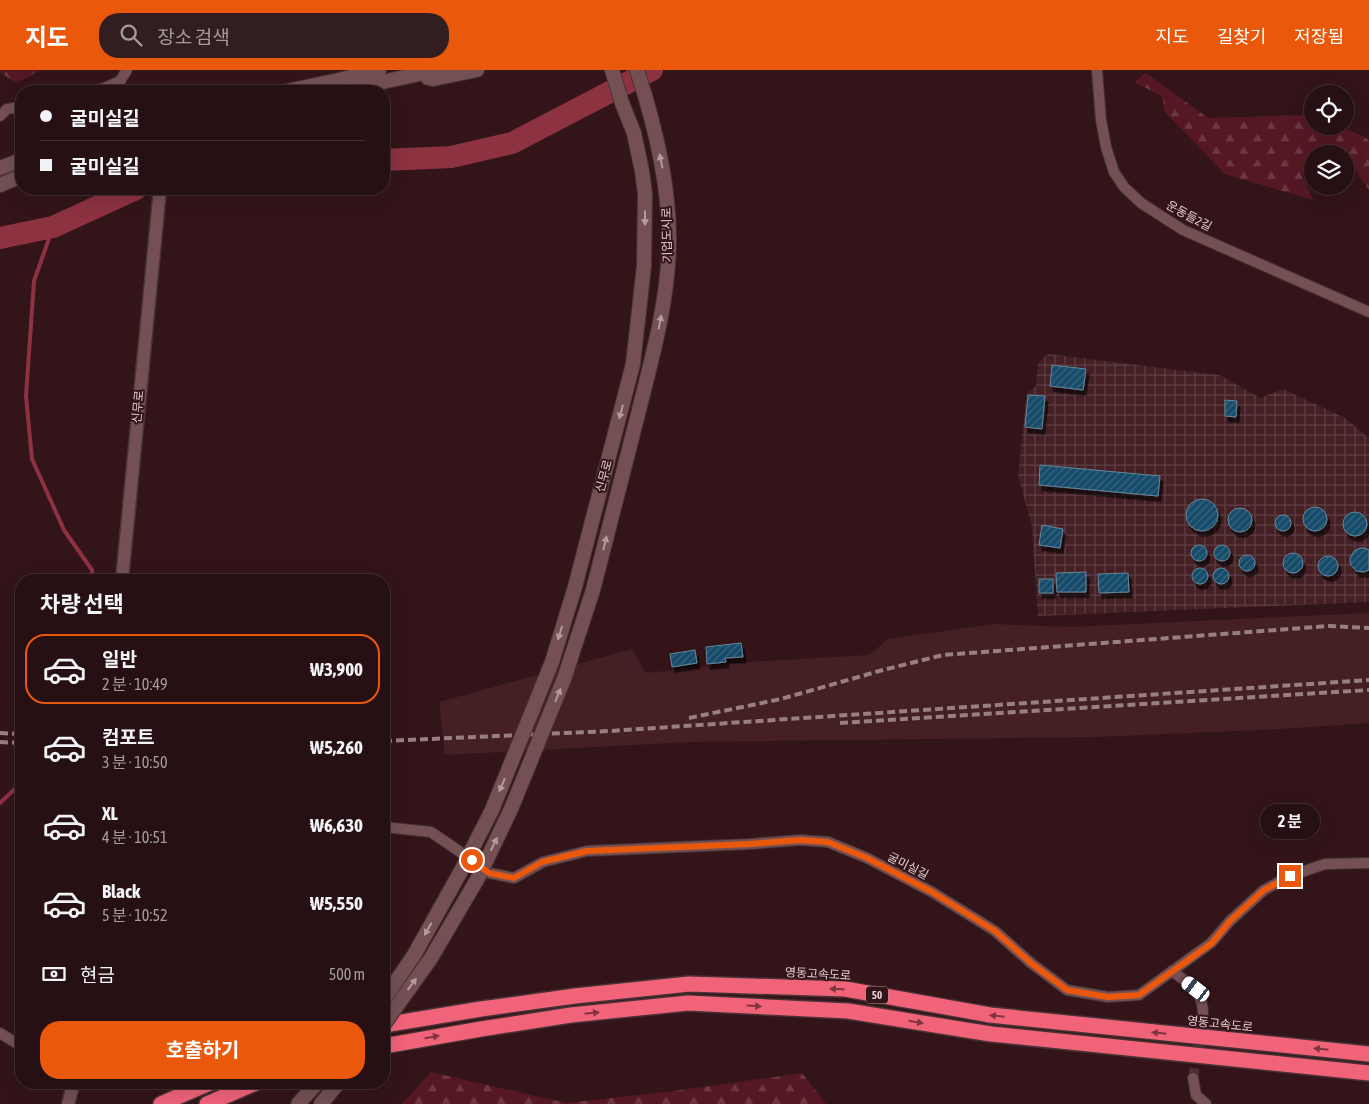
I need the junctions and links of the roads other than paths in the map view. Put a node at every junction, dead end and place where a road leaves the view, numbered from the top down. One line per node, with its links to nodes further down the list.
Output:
1 (127, 70): 11 (street)
2 (379, 70): 12 (main road)
3 (438, 70): 10 (main road)
4 (477, 70): 10 (main road)
5 (604, 70): 15 (main road)
6 (612, 70): 15 (main road)
7 (637, 70): 14 (main road)
8 (647, 70): 14 (main road)
9 (1097, 70): 24 (street, 운동들2길)
10 (415, 75): 13 (main road)
11 (111, 85)
12 (315, 85)
13 (368, 85)
14 (647, 100): 28 (main road, 기업도시로, one-way to 14)
15 (622, 103): 27 (main road, 기업도시로, one-way to 27)
16 (15, 108): 17 (street)
17 (0, 116)
18 (0, 161): 20 (street)
19 (15, 162): 20 (main road)
20 (0, 168)
21 (15, 179): 22 (main road)
22 (0, 185)
23 (159, 195): 29 (street, 신무로)
24 (1359, 308): 25 (street, 운동들2길); 26 (street)
25 (1369, 312)
26 (1369, 320)
27 (633, 364): 33 (main road, 신무로, one-way to 33, bridge)
28 (650, 370): 35 (main road, 신무로, one-way to 28, bridge)
29 (123, 574)
30 (390, 828): 32 (street, 굴미실길)
31 (1369, 863): 32 (street, 굴미실길)
32 (1172, 971): 34 (street)
33 (390, 990)
34 (1203, 1014)
35 (390, 1016)
36 (390, 1024): 40 (highway, 영동고속도로 / 50, one-way to 36)
37 (0, 1033): 38 (street)
38 (15, 1042)
39 (390, 1045): 41 (highway, 50, one-way to 41)
40 (1369, 1054)
41 (1369, 1072)
42 (1193, 1078): 53 (street)
43 (72, 1089): 49 (street)
44 (196, 1089): 50 (highway)
45 (242, 1089): 51 (highway)
46 (311, 1089): 48 (main road)
47 (333, 1089): 52 (main road)
48 (299, 1102)
49 (68, 1104)
50 (161, 1104)
51 (207, 1104)
52 (321, 1104)
53 (1206, 1104)

